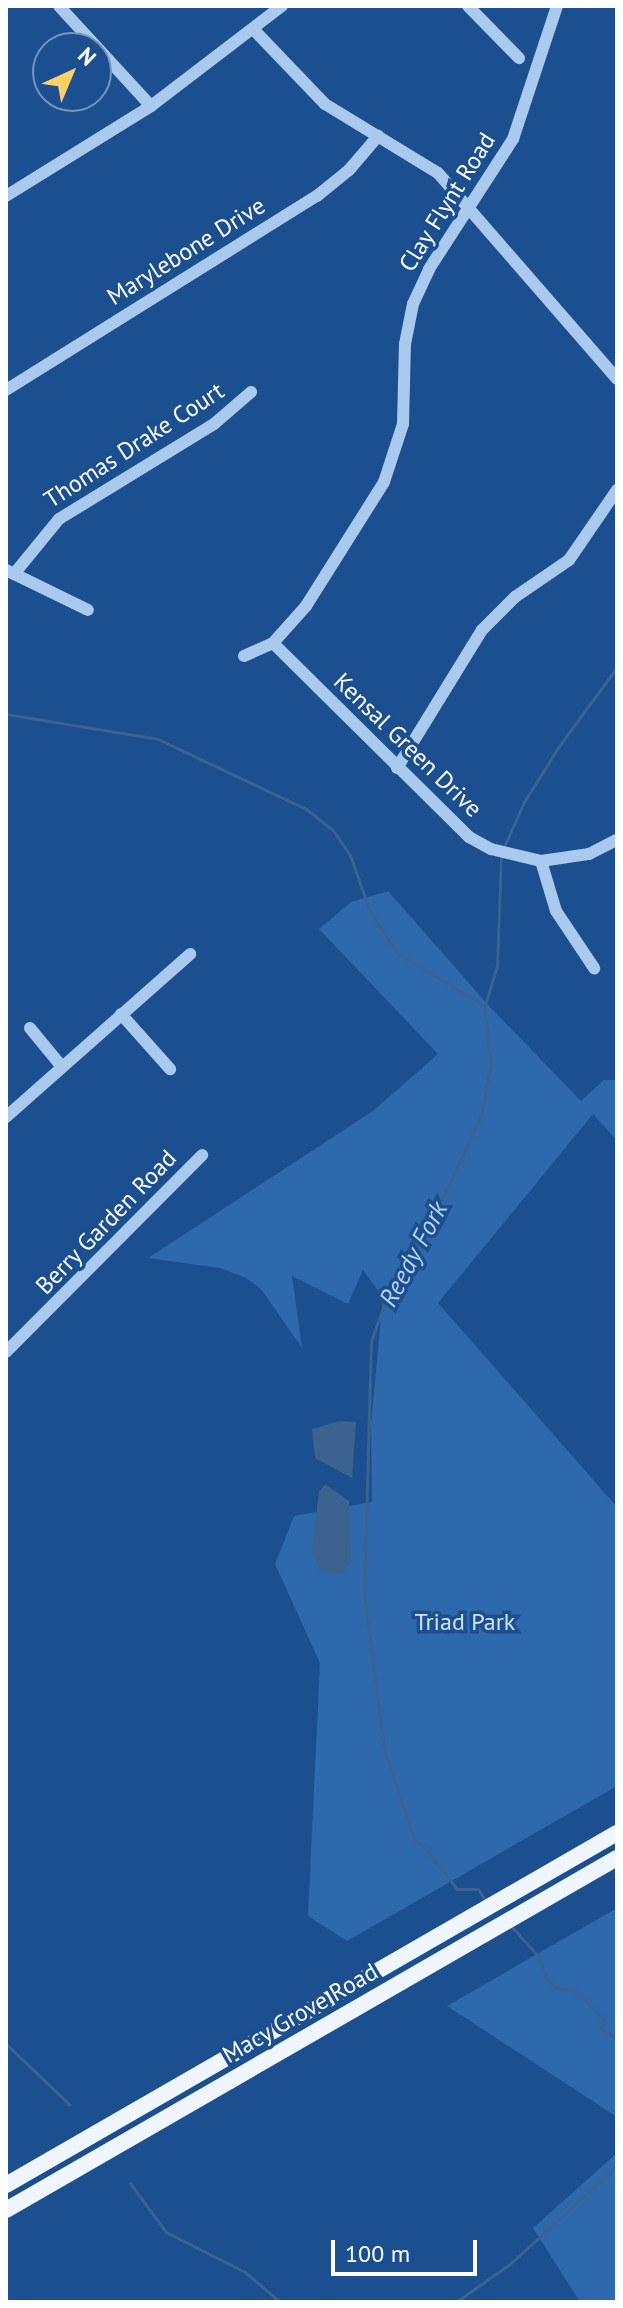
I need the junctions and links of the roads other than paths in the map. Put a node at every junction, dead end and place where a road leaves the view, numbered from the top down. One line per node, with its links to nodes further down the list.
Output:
1 (59, 6): 7 (street)
2 (282, 6): 5 (street)
3 (468, 6): 6 (street)
4 (557, 6): 10 (street, Clay Flynt Road)
5 (254, 30): 7 (street); 8 (street)
6 (519, 58)
7 (151, 106): 9 (street)
8 (378, 136): 10 (street); 12 (street, Marylebone Drive)
9 (6, 196)
10 (469, 207): 11 (street); 17 (street, Clay Flynt Road)
11 (617, 379)
12 (6, 390)
13 (251, 392): 15 (street, Thomas Drake Court)
14 (617, 490): 19 (street)
15 (10, 572): 16 (street)
16 (88, 610)
17 (273, 643): 18 (street, Clay Flynt Road); 19 (street, Kensal Green Drive)
18 (244, 656)
19 (397, 768): 21 (street, Kensal Green Drive)
20 (617, 840): 21 (street, Kensal Green Drive)
21 (541, 861): 23 (street)
22 (190, 954): 24 (street)
23 (594, 968)
24 (121, 1014): 26 (street); 27 (street)
25 (30, 1028): 26 (street)
26 (62, 1067): 28 (street)
27 (170, 1069)
28 (6, 1117)
29 (202, 1155): 30 (street, Berry Garden Road)
30 (6, 1352)
31 (617, 1833): 33 (main road, Macy Grove Road)
32 (613, 1860): 36 (main road, Macy Grove Road)
33 (67, 2150): 34 (main road, Macy Grove Road); 35 (main road)
34 (6, 2185)
35 (6, 2197)
36 (6, 2210)

